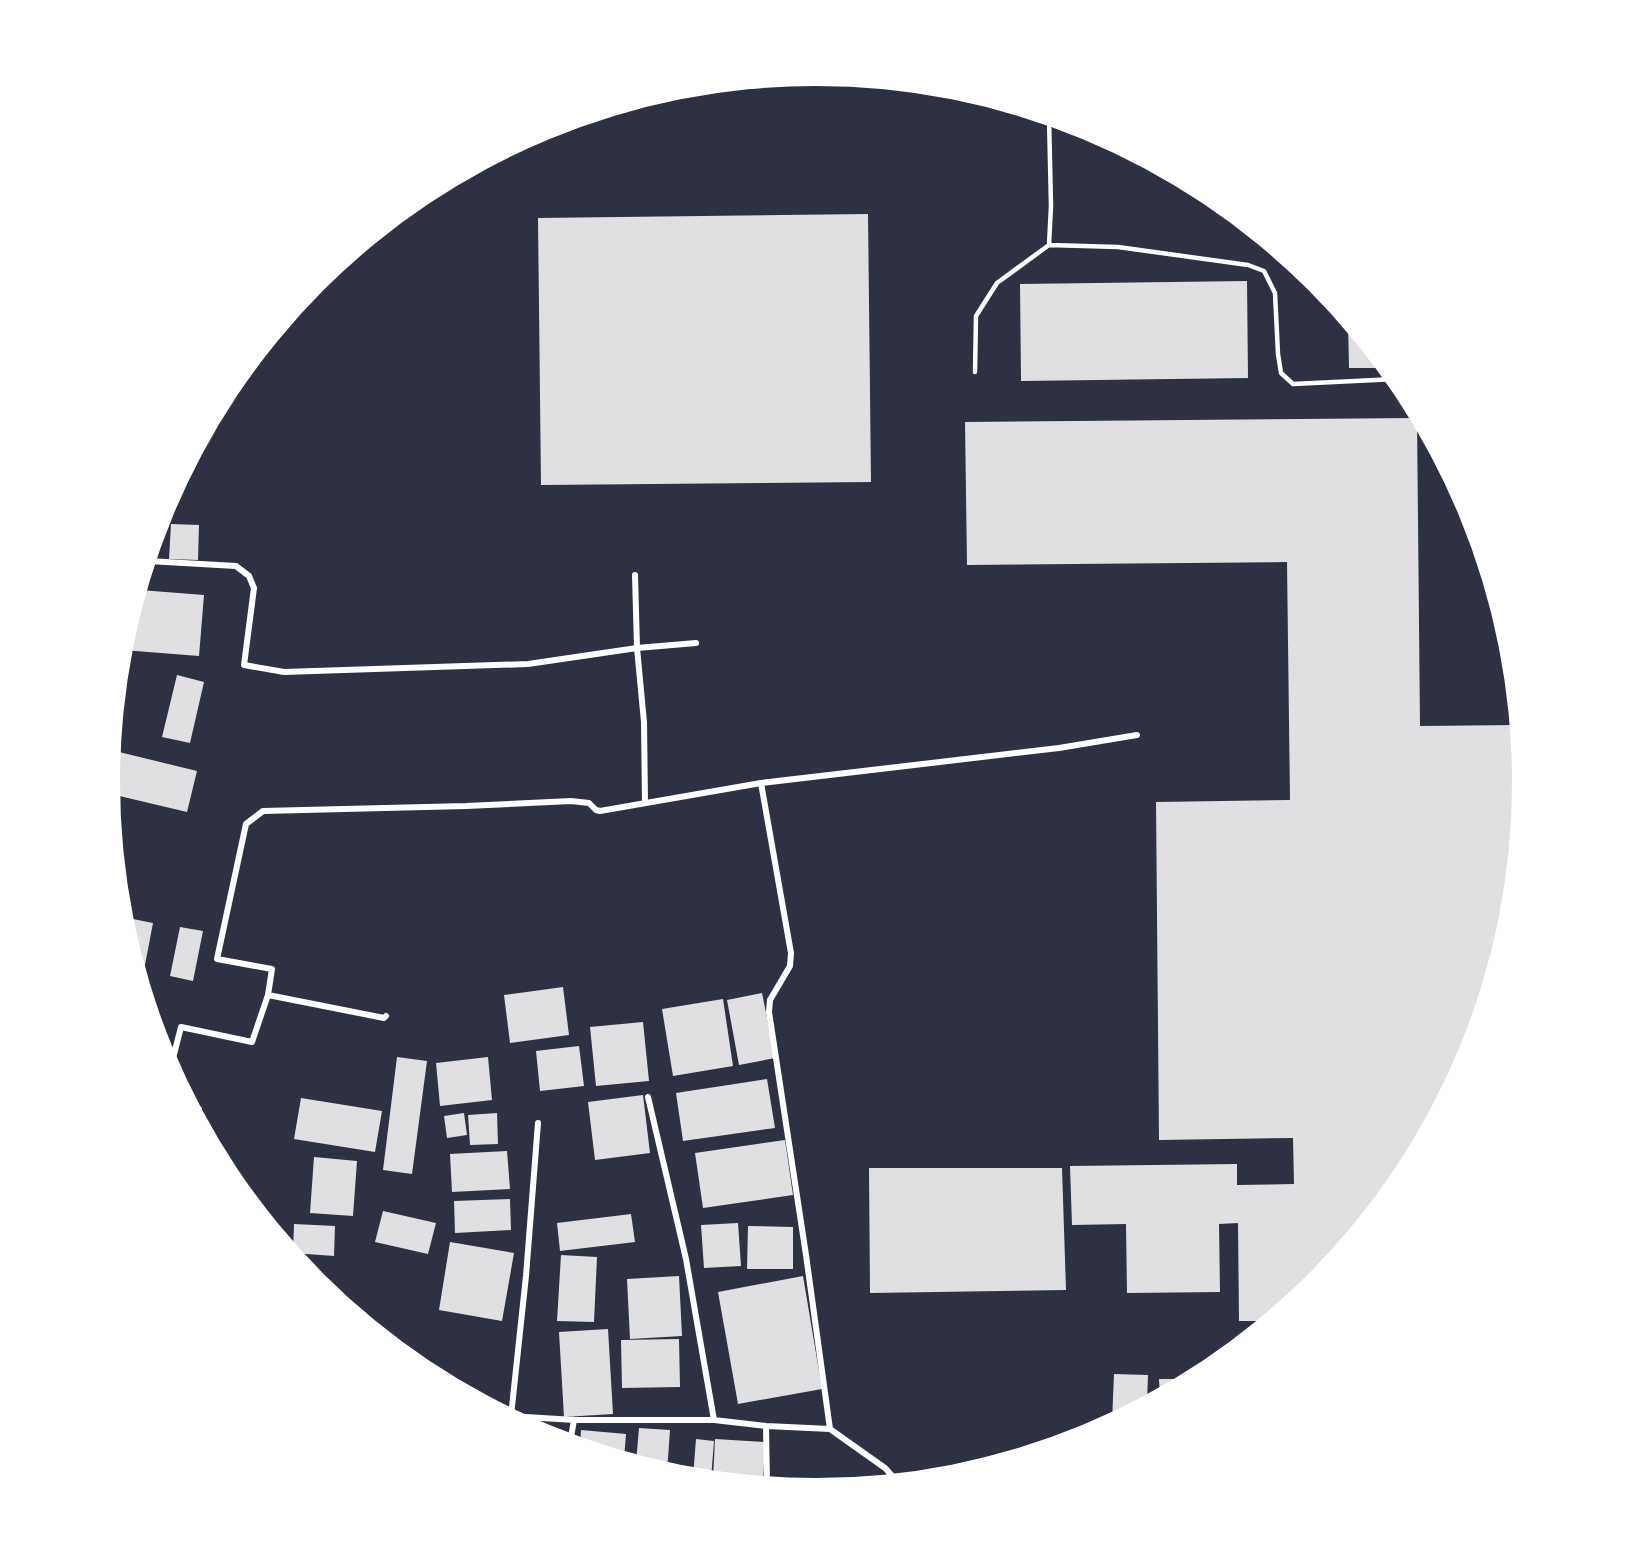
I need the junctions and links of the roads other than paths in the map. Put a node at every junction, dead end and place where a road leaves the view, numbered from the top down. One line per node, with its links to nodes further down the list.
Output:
1 (1049, 126): 2 (lane)
2 (1048, 245): 3 (lane); 4 (lane)
3 (975, 372)
4 (1385, 380)
5 (156, 561): 8 (street)
6 (635, 575): 8 (street)
7 (696, 643): 8 (street)
8 (637, 648): 11 (street)
9 (1137, 735): 10 (street)
10 (761, 783): 11 (street); 22 (street)
11 (645, 803): 12 (street)
12 (268, 994): 13 (street); 14 (street)
13 (386, 1016)
14 (175, 1053)
15 (648, 1097): 20 (street)
16 (538, 1123): 17 (street)
17 (512, 1409)
18 (532, 1417): 19 (street)
19 (574, 1420): 20 (street); 23 (street)
20 (714, 1420): 21 (street)
21 (766, 1426): 22 (street); 25 (street)
22 (830, 1429): 24 (street)
23 (572, 1434)
24 (891, 1474)
25 (767, 1477)

